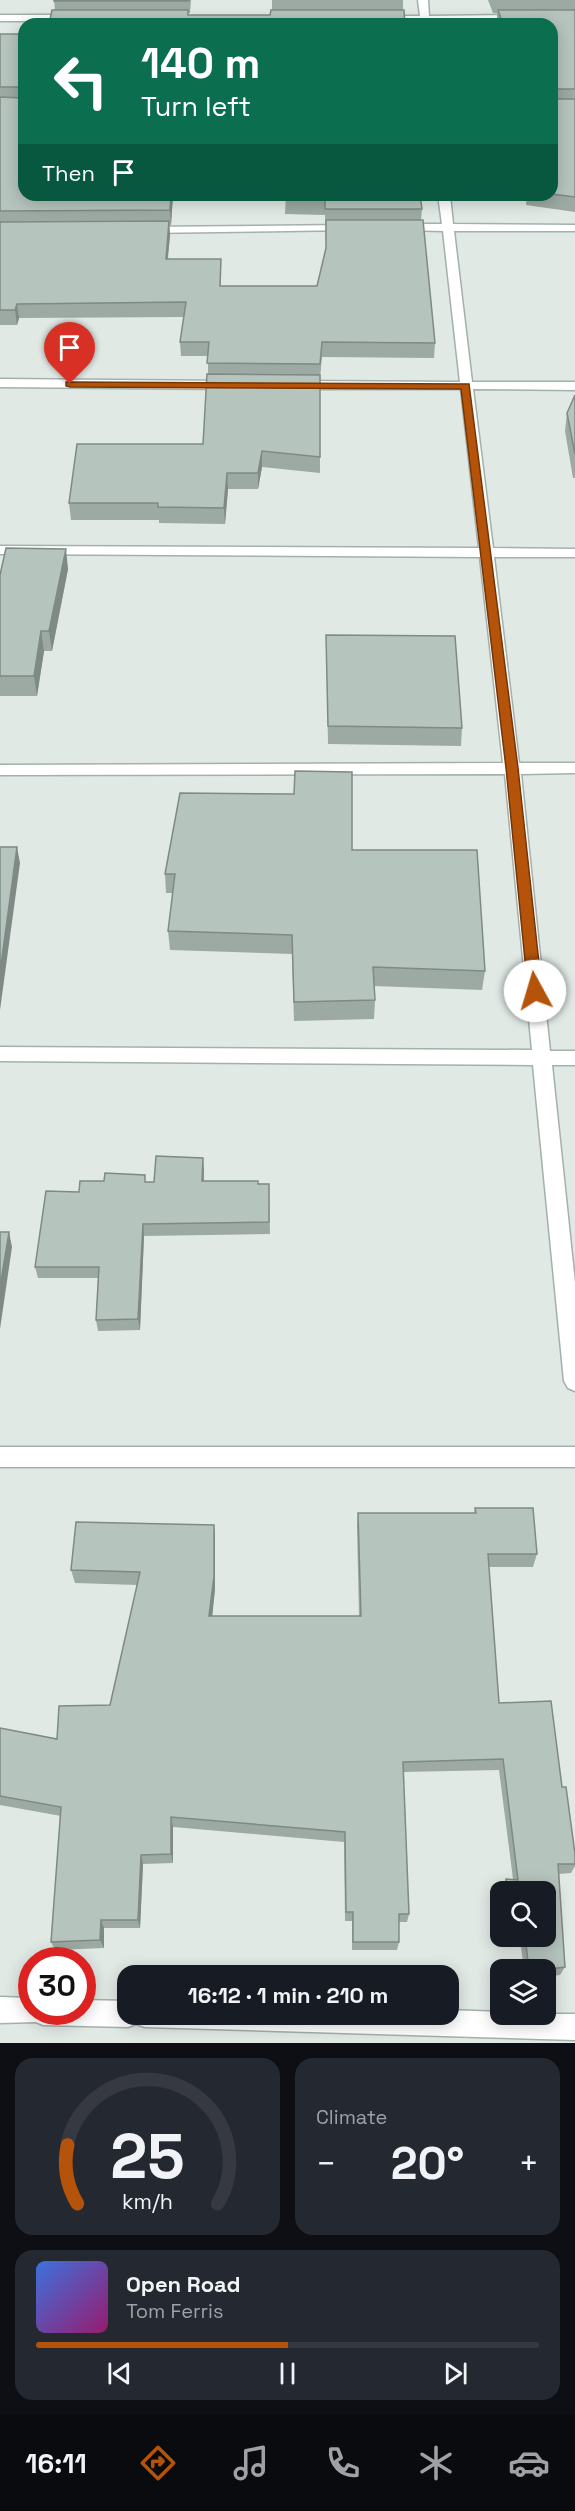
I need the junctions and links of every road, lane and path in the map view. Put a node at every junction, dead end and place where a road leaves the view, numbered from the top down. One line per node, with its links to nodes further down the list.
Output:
1 (423, 0): 4 (street)
2 (0, 18): 3 (street)
3 (83, 18)
4 (425, 18)
5 (444, 201): 6 (street)
6 (446, 227): 8 (street); 9 (street); 14 (street)
7 (364, 228): 10 (street)
8 (388, 228)
9 (575, 228)
10 (129, 230)
11 (0, 384): 12 (street)
12 (239, 385)
13 (286, 385): 14 (street)
14 (465, 386): 15 (street); 17 (street)
15 (575, 386)
16 (0, 550): 17 (street)
17 (486, 552): 18 (street); 19 (street)
18 (575, 553)
19 (512, 768): 20 (street); 21 (street); 23 (street)
20 (575, 768)
21 (0, 770)
22 (0, 1054): 23 (street)
23 (542, 1058): 24 (street); 25 (street)
24 (575, 1058)
25 (575, 1381)
26 (0, 1457): 27 (street)
27 (575, 1457)
28 (0, 2010): 29 (street)
29 (18, 2011)
30 (96, 2013): 31 (street)
31 (117, 2014)
32 (459, 2023): 33 (street)
33 (575, 2027)

